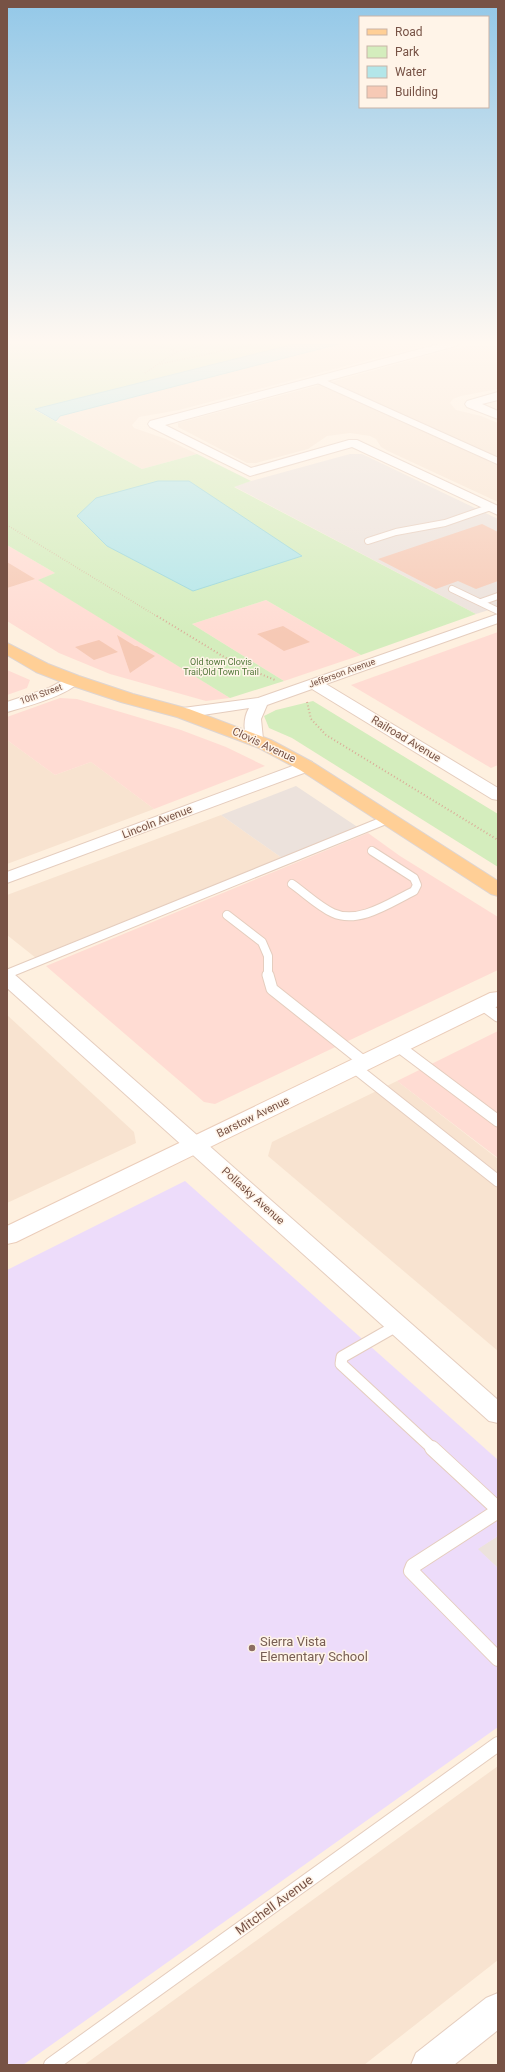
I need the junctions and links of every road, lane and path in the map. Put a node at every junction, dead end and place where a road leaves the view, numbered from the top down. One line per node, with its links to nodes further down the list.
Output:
1 (187, 441): 4 (street)
2 (453, 441): 3 (lane)
3 (498, 461)
4 (494, 509): 6 (lane)
5 (7, 525): 15 (path)
6 (368, 541)
7 (452, 589): 9 (lane)
8 (498, 596): 9 (lane)
9 (481, 602): 10 (lane)
10 (498, 611)
11 (498, 618): 14 (street, Jefferson Avenue)
12 (7, 648): 13 (main road, Clovis Avenue)
13 (73, 680): 17 (street, 10th Street); 18 (main road, Clovis Avenue)
14 (313, 683): 15 (street, Jefferson Avenue); 21 (street, Railroad Avenue)
15 (292, 691): 16 (street, Jefferson Avenue); 24 (path)
16 (261, 702): 18 (street, Jefferson Avenue); 19 (street)
17 (7, 707)
18 (183, 713): 19 (main road, Clovis Avenue)
19 (255, 739): 20 (main road, Clovis Avenue)
20 (306, 766): 23 (main road, Clovis Avenue); 26 (street, Lincoln Avenue)
21 (491, 783): 22 (street, Railroad Avenue)
22 (498, 795)
23 (388, 819): 28 (main road, Clovis Avenue); 30 (lane)
24 (498, 840)
25 (372, 851): 27 (lane)
26 (7, 878)
27 (292, 884)
28 (498, 890)
29 (226, 915): 34 (lane)
30 (7, 974)
31 (7, 978): 36 (street, Pollasky Avenue)
32 (493, 1006): 33 (main road, Barstow Avenue)
33 (398, 1046): 34 (main road, Barstow Avenue); 35 (lane)
34 (359, 1064): 36 (main road, Barstow Avenue); 37 (lane)
35 (498, 1121)
36 (196, 1146): 38 (main road, Barstow Avenue); 39 (street, Pollasky Avenue)
37 (498, 1181)
38 (9, 1233)
39 (398, 1326): 40 (street, Pollasky Avenue); 41 (lane)
40 (498, 1414)
41 (498, 1510): 42 (lane)
42 (498, 1659)
43 (498, 1744): 45 (lane, Mitchell Avenue)
44 (498, 2009): 46 (street)
45 (51, 2065)
46 (428, 2065)

